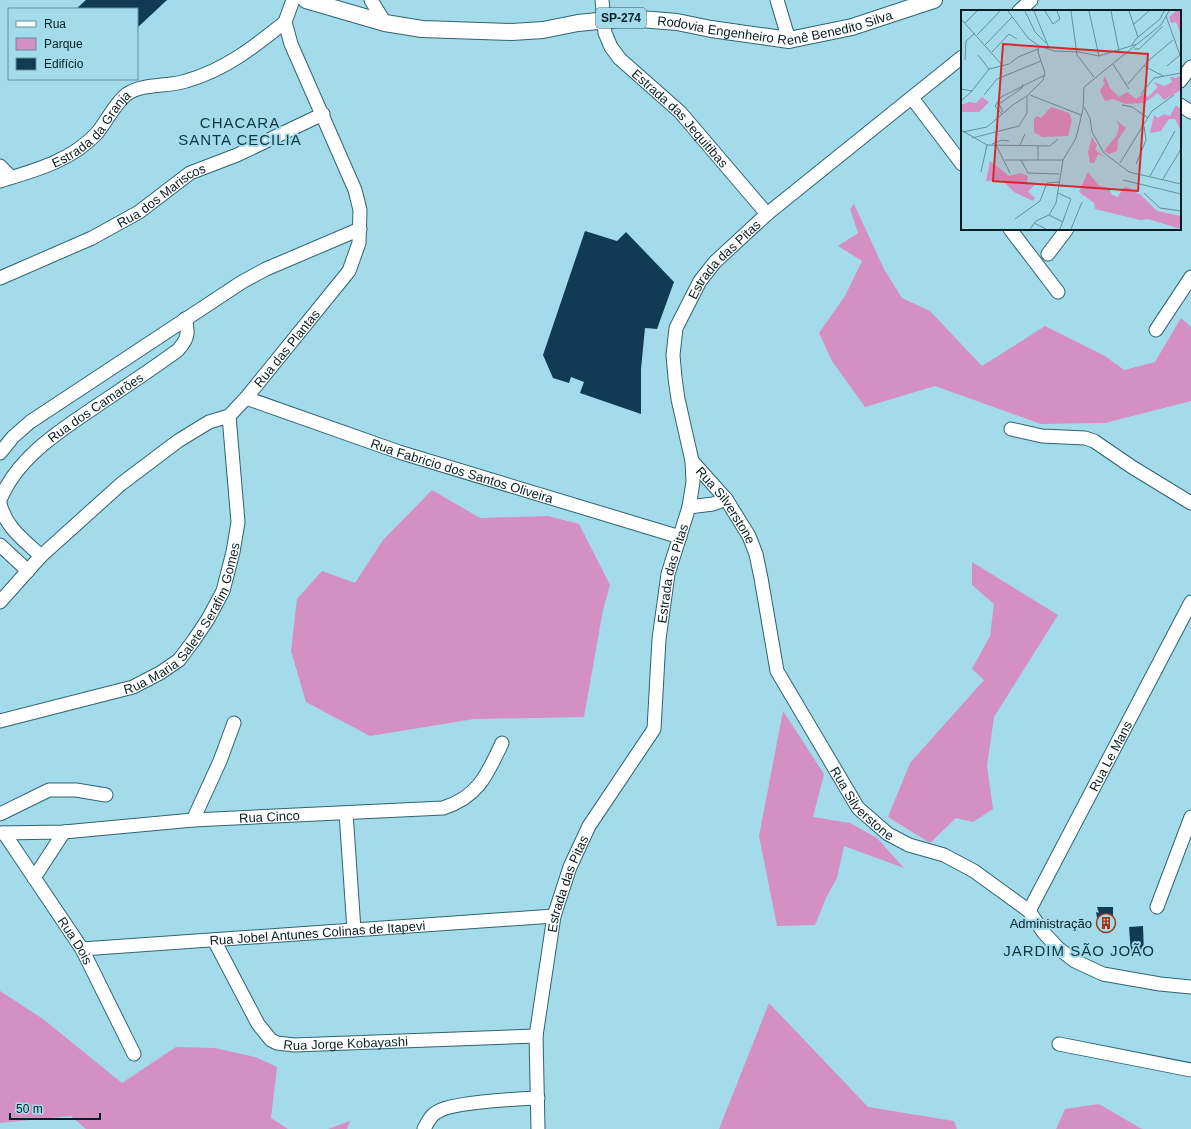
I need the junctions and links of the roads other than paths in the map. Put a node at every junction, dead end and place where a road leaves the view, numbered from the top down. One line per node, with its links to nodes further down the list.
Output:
1 (293, 0): 10 (street)
2 (306, 0): 11 (main road, Rodovia Engenheiro Renê Benedito Silva / SP-274)
3 (372, 0): 11 (street)
4 (602, 0): 9 (street, Estrada das Jequitibas)
5 (777, 0): 12 (street)
6 (934, 0): 12 (main road, Rodovia Engenheiro Renê Benedito Silva / SP-274)
7 (1031, 0): 8 (street)
8 (1020, 10)
9 (604, 19): 11 (main road, Rodovia Engenheiro Renê Benedito Silva / SP-274); 12 (main road, Rodovia Engenheiro Renê Benedito Silva / SP-274); 23 (street, Estrada das Jequitibas)
10 (285, 22): 19 (street, Rua das Plantas); 22 (street, Estrada da Granja)
11 (384, 23)
12 (789, 40)
13 (961, 58): 16 (street)
14 (1191, 66): 15 (street)
15 (1181, 80)
16 (912, 98): 20 (street); 23 (street, Estrada das Pitas)
17 (1181, 106): 18 (street)
18 (1191, 112)
19 (323, 114): 24 (street, Rua das Plantas); 29 (street, Rua dos Mariscos)
20 (961, 163)
21 (0, 166): 22 (street)
22 (5, 179)
23 (767, 214): 37 (street, Estrada das Pitas)
24 (360, 229): 31 (street, Rua dos Camarões); 33 (street, Rua das Plantas)
25 (1011, 230): 30 (street)
26 (1066, 230): 27 (street)
27 (1048, 254)
28 (1191, 277): 32 (street)
29 (0, 278)
30 (1058, 292)
31 (185, 319): 36 (street, Rua dos Camarões); 39 (street, Rua dos Camarões)
32 (1156, 330)
33 (246, 398): 34 (street, Rua das Plantas); 42 (street, Rua Fabricio dos Santos Oliveira)
34 (229, 416): 44 (street, Rua das Plantas); 48 (street, Rua Maria Salete Serafim Gomes)
35 (1011, 428): 40 (street)
36 (0, 453)
37 (692, 461): 38 (street, Rua Silverstone); 41 (street, Estrada das Pitas)
38 (726, 499): 41 (street); 60 (street, Rua Silverstone)
39 (0, 502): 44 (street, Rua dos Camarões)
40 (1191, 503)
41 (689, 507): 42 (street, Estrada das Pitas)
42 (680, 537): 61 (street, Estrada das Pitas)
43 (0, 545): 45 (street)
44 (41, 556): 45 (street, Rua das Plantas)
45 (28, 571): 46 (street, Rua das Plantas)
46 (0, 602)
47 (1191, 602): 60 (street, Rua Le Mans)
48 (0, 721)
49 (234, 723): 55 (street)
50 (502, 743): 52 (street, Rua Cinco)
51 (106, 795): 53 (street)
52 (346, 813): 55 (street, Rua Cinco); 62 (street)
53 (0, 814)
54 (1191, 817): 59 (street)
55 (193, 820): 56 (street, Rua Cinco)
56 (64, 832): 57 (street, Rua Cinco); 58 (street)
57 (2, 833): 58 (street, Rua Dois)
58 (34, 878): 64 (street, Rua Dois)
59 (1157, 908)
60 (1029, 911): 65 (street, Rua Silverstone)
61 (554, 916): 62 (street, Rua Jobel Antunes Colinas de Itapevi); 66 (street, Estrada das Pitas)
62 (354, 930): 63 (street, Rua Jobel Antunes Colinas de Itapevi)
63 (214, 940): 64 (street, Rua Jobel Antunes Colinas de Itapevi); 66 (street, Rua Jorge Kobayashi)
64 (82, 949): 68 (street, Rua Dois)
65 (1191, 987)
66 (536, 1036): 70 (street, Estrada das Pitas)
67 (1059, 1044): 69 (street)
68 (134, 1054)
69 (1191, 1070)
70 (538, 1098): 71 (street); 72 (street, Estrada das Pitas)
71 (424, 1129)
72 (538, 1129)

